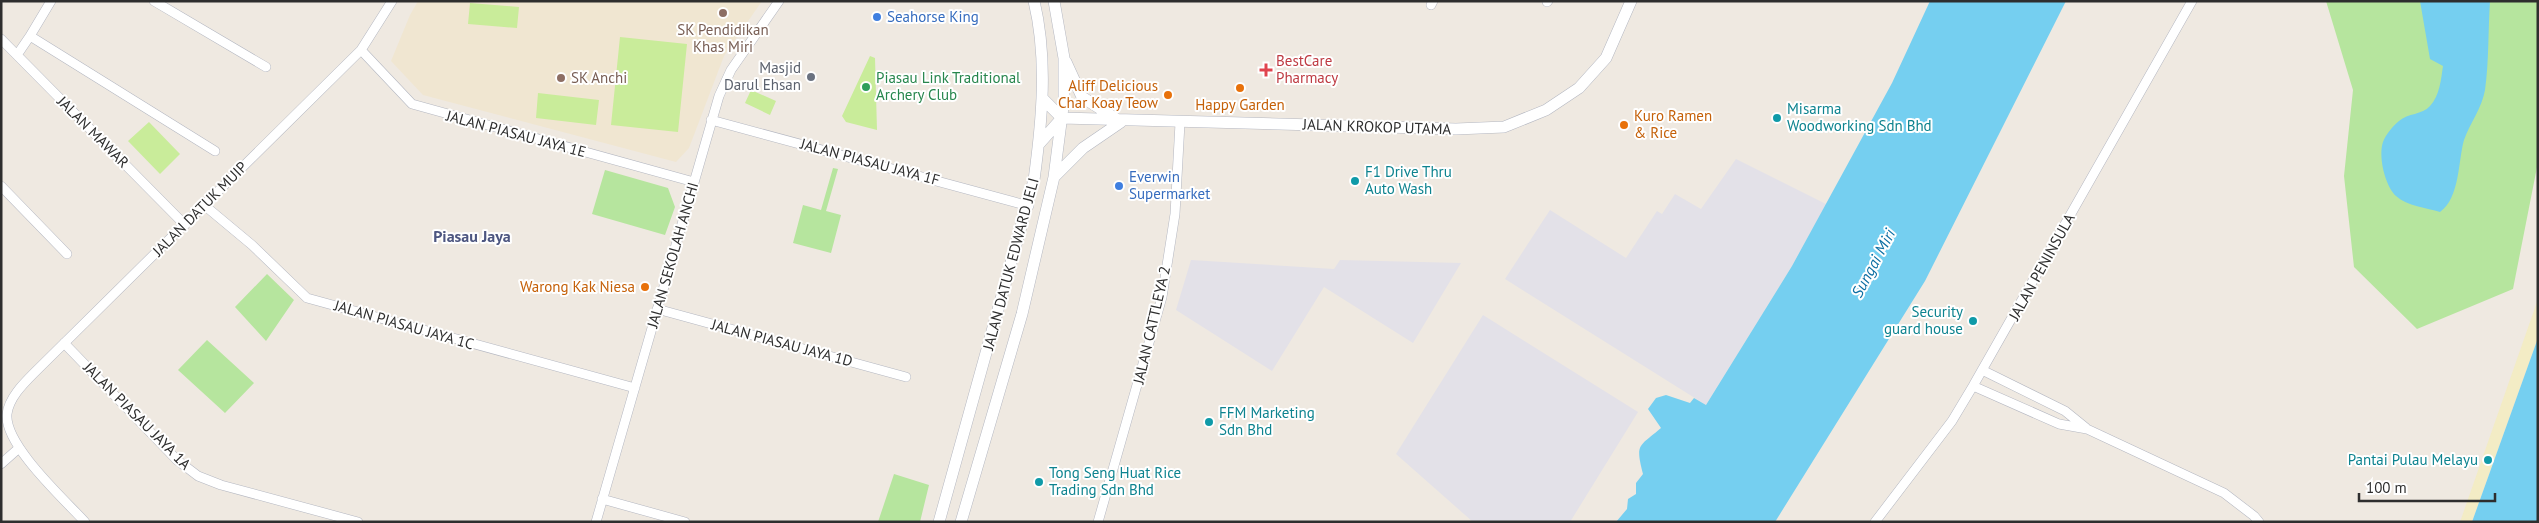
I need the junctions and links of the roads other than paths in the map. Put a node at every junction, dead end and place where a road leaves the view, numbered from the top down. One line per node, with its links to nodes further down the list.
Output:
1 (51, 1): 9 (street)
2 (154, 1): 14 (street)
3 (392, 1): 11 (street, JALAN DATUK MUIP)
4 (778, 1): 17 (street, JALAN SEKOLAH ANCHI)
5 (1034, 1): 15 (street, JALAN DATUK EDWARD JELI)
6 (1054, 1): 13 (street, JALAN DATUK EDWARD JELI)
7 (1632, 1): 19 (street, JALAN KROKOP UTAMA)
8 (2192, 1): 31 (street, JALAN PENINSULA)
9 (30, 36): 12 (street); 21 (street)
10 (1, 39): 12 (street, JALAN MAWAR)
11 (361, 50): 23 (street, JALAN PIASAU JAYA 1E); 25 (street, JALAN DATUK MUIP)
12 (17, 55): 27 (street, JALAN MAWAR)
13 (1064, 58): 16 (street, JALAN DATUK EDWARD JELI); 18 (street)
14 (266, 67)
15 (1042, 98): 16 (street); 20 (street, JALAN DATUK EDWARD JELI)
16 (1062, 118): 18 (street, JALAN KROKOP UTAMA); 20 (street); 22 (street, JALAN DATUK EDWARD JELI)
17 (711, 120): 23 (street, JALAN SEKOLAH ANCHI); 26 (street, JALAN PIASAU JAYA 1F)
18 (1121, 122): 19 (street, JALAN KROKOP UTAMA); 22 (street)
19 (1180, 123): 46 (street, JALAN CATTLEYA 2)
20 (1039, 144): 26 (street, JALAN DATUK EDWARD JELI)
21 (215, 151)
22 (1054, 177): 45 (street, JALAN DATUK EDWARD JELI)
23 (694, 182): 29 (street, JALAN SEKOLAH ANCHI)
24 (1, 186): 28 (street)
25 (204, 205): 27 (street, JALAN DATUK MUIP); 34 (street, JALAN PIASAU JAYA 1C)
26 (1029, 206): 44 (street, JALAN DATUK EDWARD JELI)
27 (185, 225): 30 (street, JALAN DATUK MUIP)
28 (67, 254)
29 (658, 309): 32 (street, JALAN PIASAU JAYA 1D); 34 (street, JALAN SEKOLAH ANCHI)
30 (64, 343): 35 (street, JALAN DATUK MUIP); 41 (street, JALAN PIASAU JAYA 1A)
31 (1982, 370): 33 (street, JALAN PENINSULA); 36 (street)
32 (906, 377)
33 (1973, 386): 36 (street); 47 (street, JALAN PENINSULA)
34 (635, 388): 39 (street, JALAN SEKOLAH ANCHI)
35 (4, 413): 37 (street, JALAN DATUK MUIP)
36 (2086, 429): 48 (street)
37 (19, 448): 38 (street); 40 (street, JALAN DATUK MUIP)
38 (1, 464)
39 (602, 499): 42 (street, JALAN SEKOLAH ANCHI); 43 (street)
40 (85, 522)
41 (358, 522)
42 (596, 522)
43 (685, 522)
44 (939, 522)
45 (961, 522)
46 (1098, 522)
47 (1875, 522)
48 (2259, 522)

